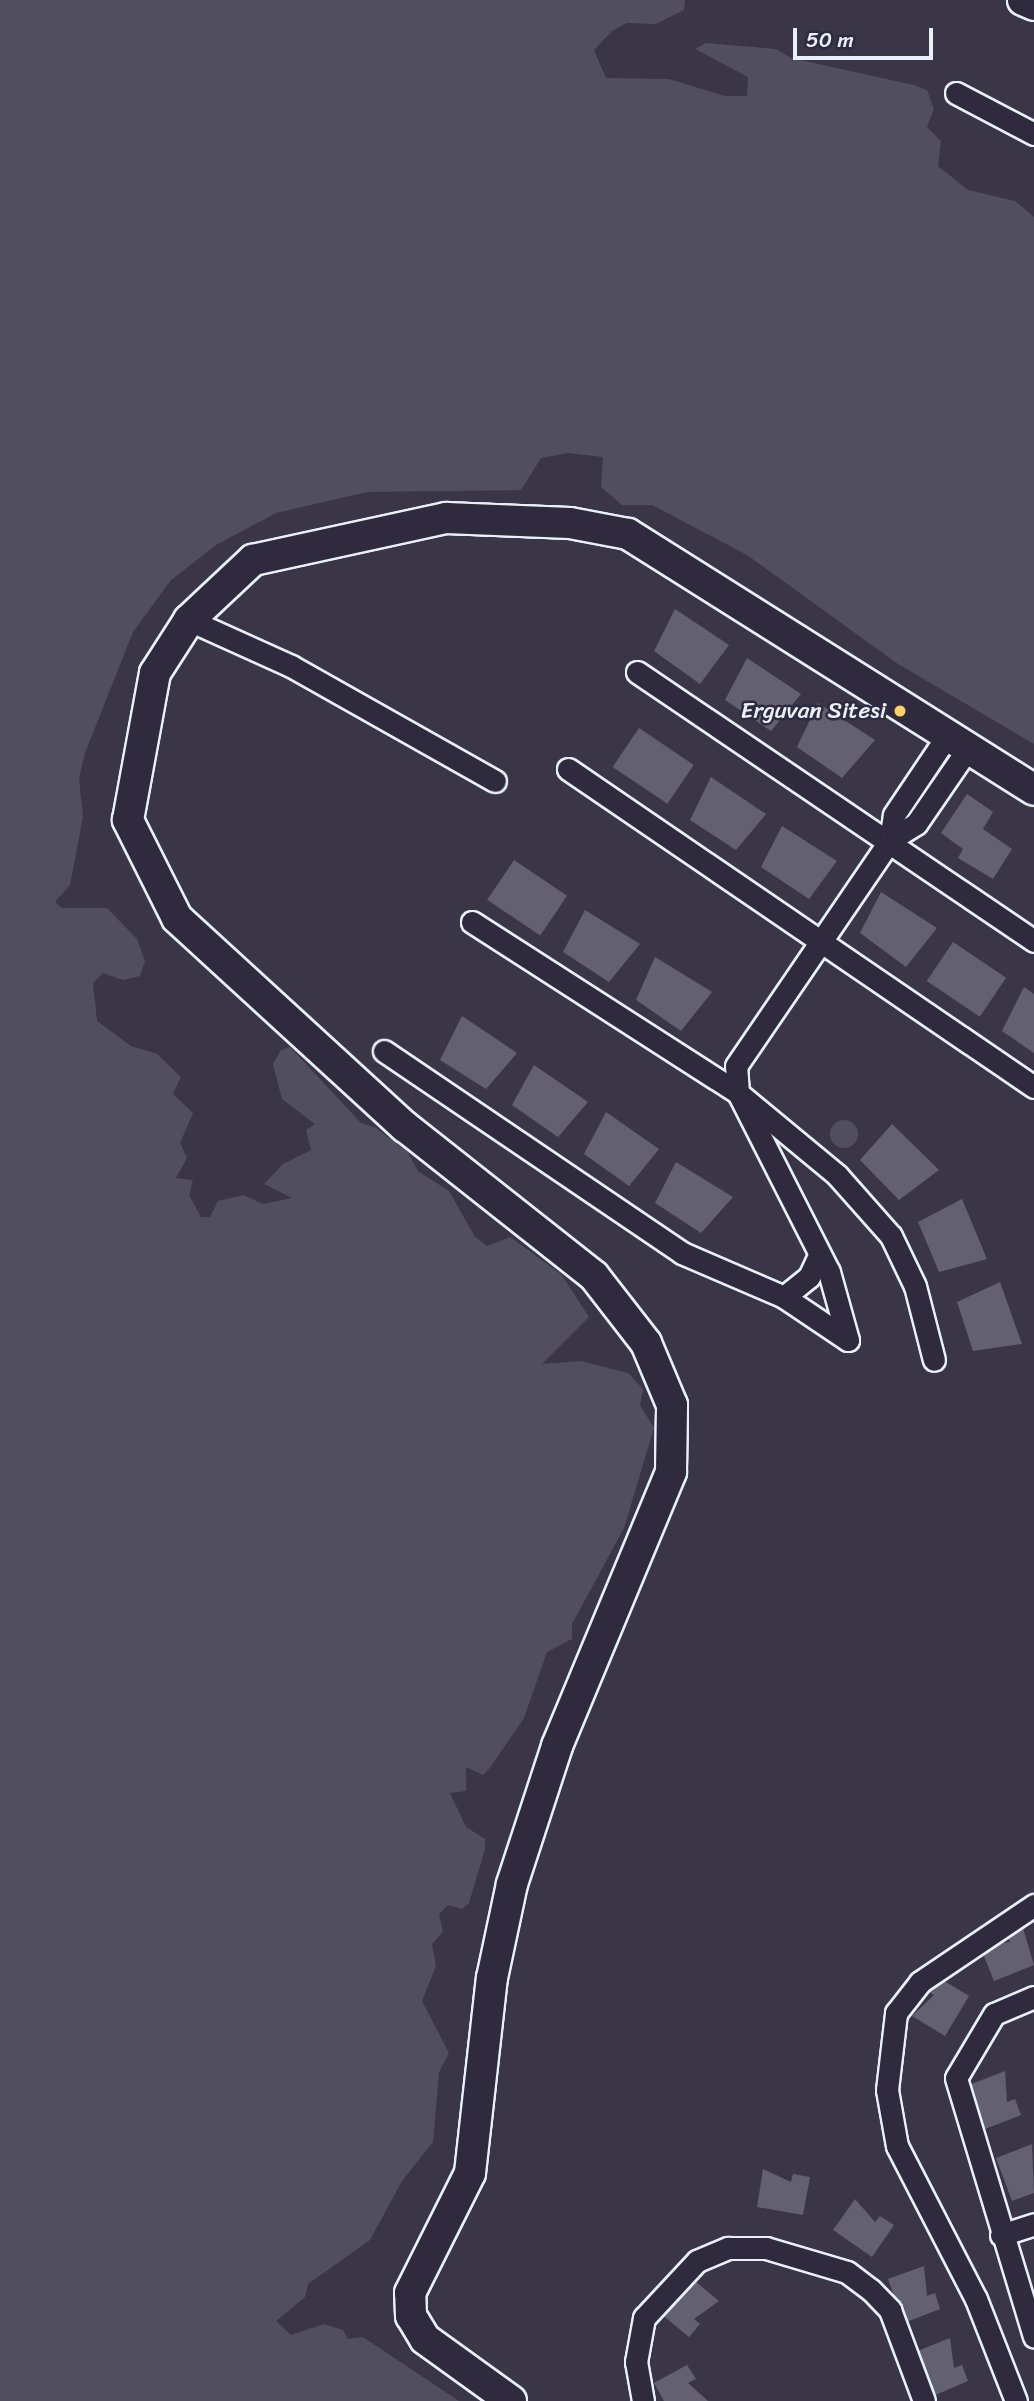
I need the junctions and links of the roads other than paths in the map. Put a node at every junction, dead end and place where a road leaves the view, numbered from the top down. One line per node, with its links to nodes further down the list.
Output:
1 (1023, 0): 2 (street)
2 (1034, 5)
3 (956, 93): 4 (street)
4 (1034, 134)
5 (189, 620): 7 (street); 9 (street); 26 (street)
6 (637, 672): 11 (street)
7 (959, 740): 10 (street); 11 (street)
8 (568, 769): 14 (street)
9 (495, 781)
10 (1034, 790)
11 (890, 840): 13 (street); 14 (street)
12 (472, 922): 17 (street)
13 (1034, 941)
14 (824, 942): 16 (street); 17 (street)
15 (384, 1051): 19 (street)
16 (1034, 1087)
17 (738, 1093): 18 (street); 20 (street)
18 (818, 1258): 19 (street); 19 (street)
19 (784, 1297)
20 (934, 1360)
21 (1034, 1905): 29 (street)
22 (1034, 1997): 24 (street)
23 (1034, 2224): 24 (street)
24 (1001, 2235): 25 (street)
25 (1034, 2337)
26 (511, 2401)
27 (643, 2401): 28 (street)
28 (924, 2401)
29 (1016, 2401)

